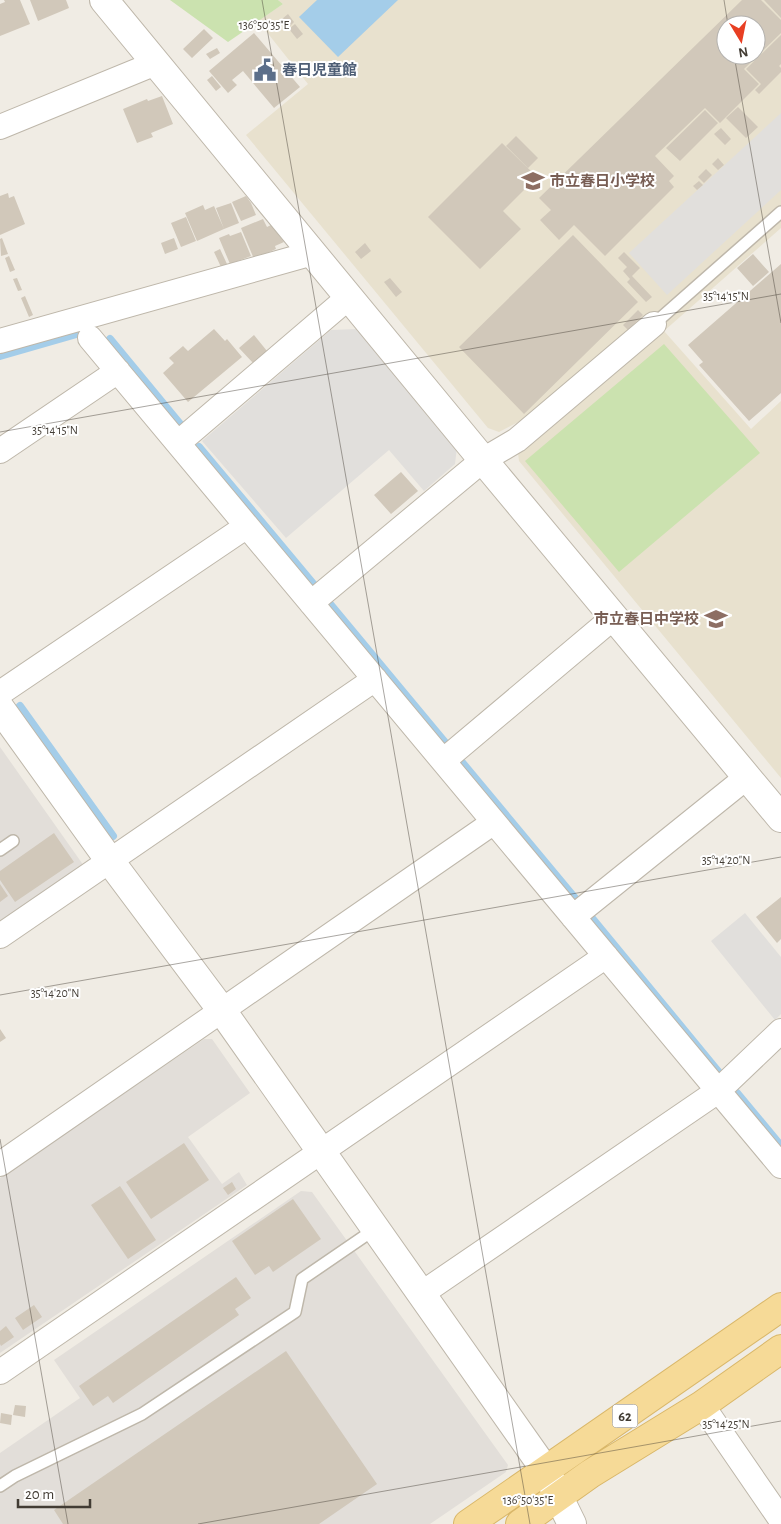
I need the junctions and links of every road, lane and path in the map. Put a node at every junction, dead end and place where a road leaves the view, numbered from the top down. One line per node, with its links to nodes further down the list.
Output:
1 (104, 0): 2 (street)
2 (156, 63): 3 (street); 5 (street)
3 (0, 126)
4 (781, 212): 7 (lane)
5 (313, 253): 6 (street); 9 (street)
6 (349, 297): 11 (street); 13 (street)
7 (654, 324): 13 (street)
8 (90, 338): 10 (street)
9 (0, 341)
10 (118, 371): 11 (street); 12 (street)
11 (178, 443): 14 (street)
12 (0, 451)
13 (483, 460): 15 (street); 16 (street)
14 (247, 526): 15 (street); 18 (street)
15 (311, 603): 17 (street)
16 (614, 617): 20 (street); 21 (street)
17 (374, 679): 20 (street); 26 (street)
18 (0, 693)
19 (0, 708): 26 (street)
20 (443, 761): 23 (street)
21 (747, 777): 22 (street); 27 (street)
22 (781, 818)
23 (494, 822): 27 (street); 30 (street)
24 (13, 841): 25 (lane)
25 (0, 850)
26 (110, 861): 28 (street); 30 (street)
27 (573, 917): 29 (street)
28 (0, 936)
29 (606, 956): 32 (street); 33 (street)
30 (223, 1012): 33 (street); 34 (street)
31 (781, 1031): 32 (street)
32 (718, 1091): 35 (street); 37 (street)
33 (321, 1152): 36 (street); 40 (street)
34 (0, 1164)
35 (781, 1166)
36 (375, 1229): 37 (street); 43 (lane)
37 (421, 1294): 42 (street)
38 (781, 1307): 42 (main road, 62)
39 (781, 1349): 41 (main road, 62)
40 (0, 1372)
41 (702, 1405): 44 (main road, 62); 45 (street)
42 (546, 1471): 44 (street); 46 (main road, 62)
43 (0, 1486)
44 (559, 1496): 47 (main road, 62); 48 (street)
45 (781, 1520)
46 (468, 1524)
47 (520, 1524)
48 (572, 1524)

